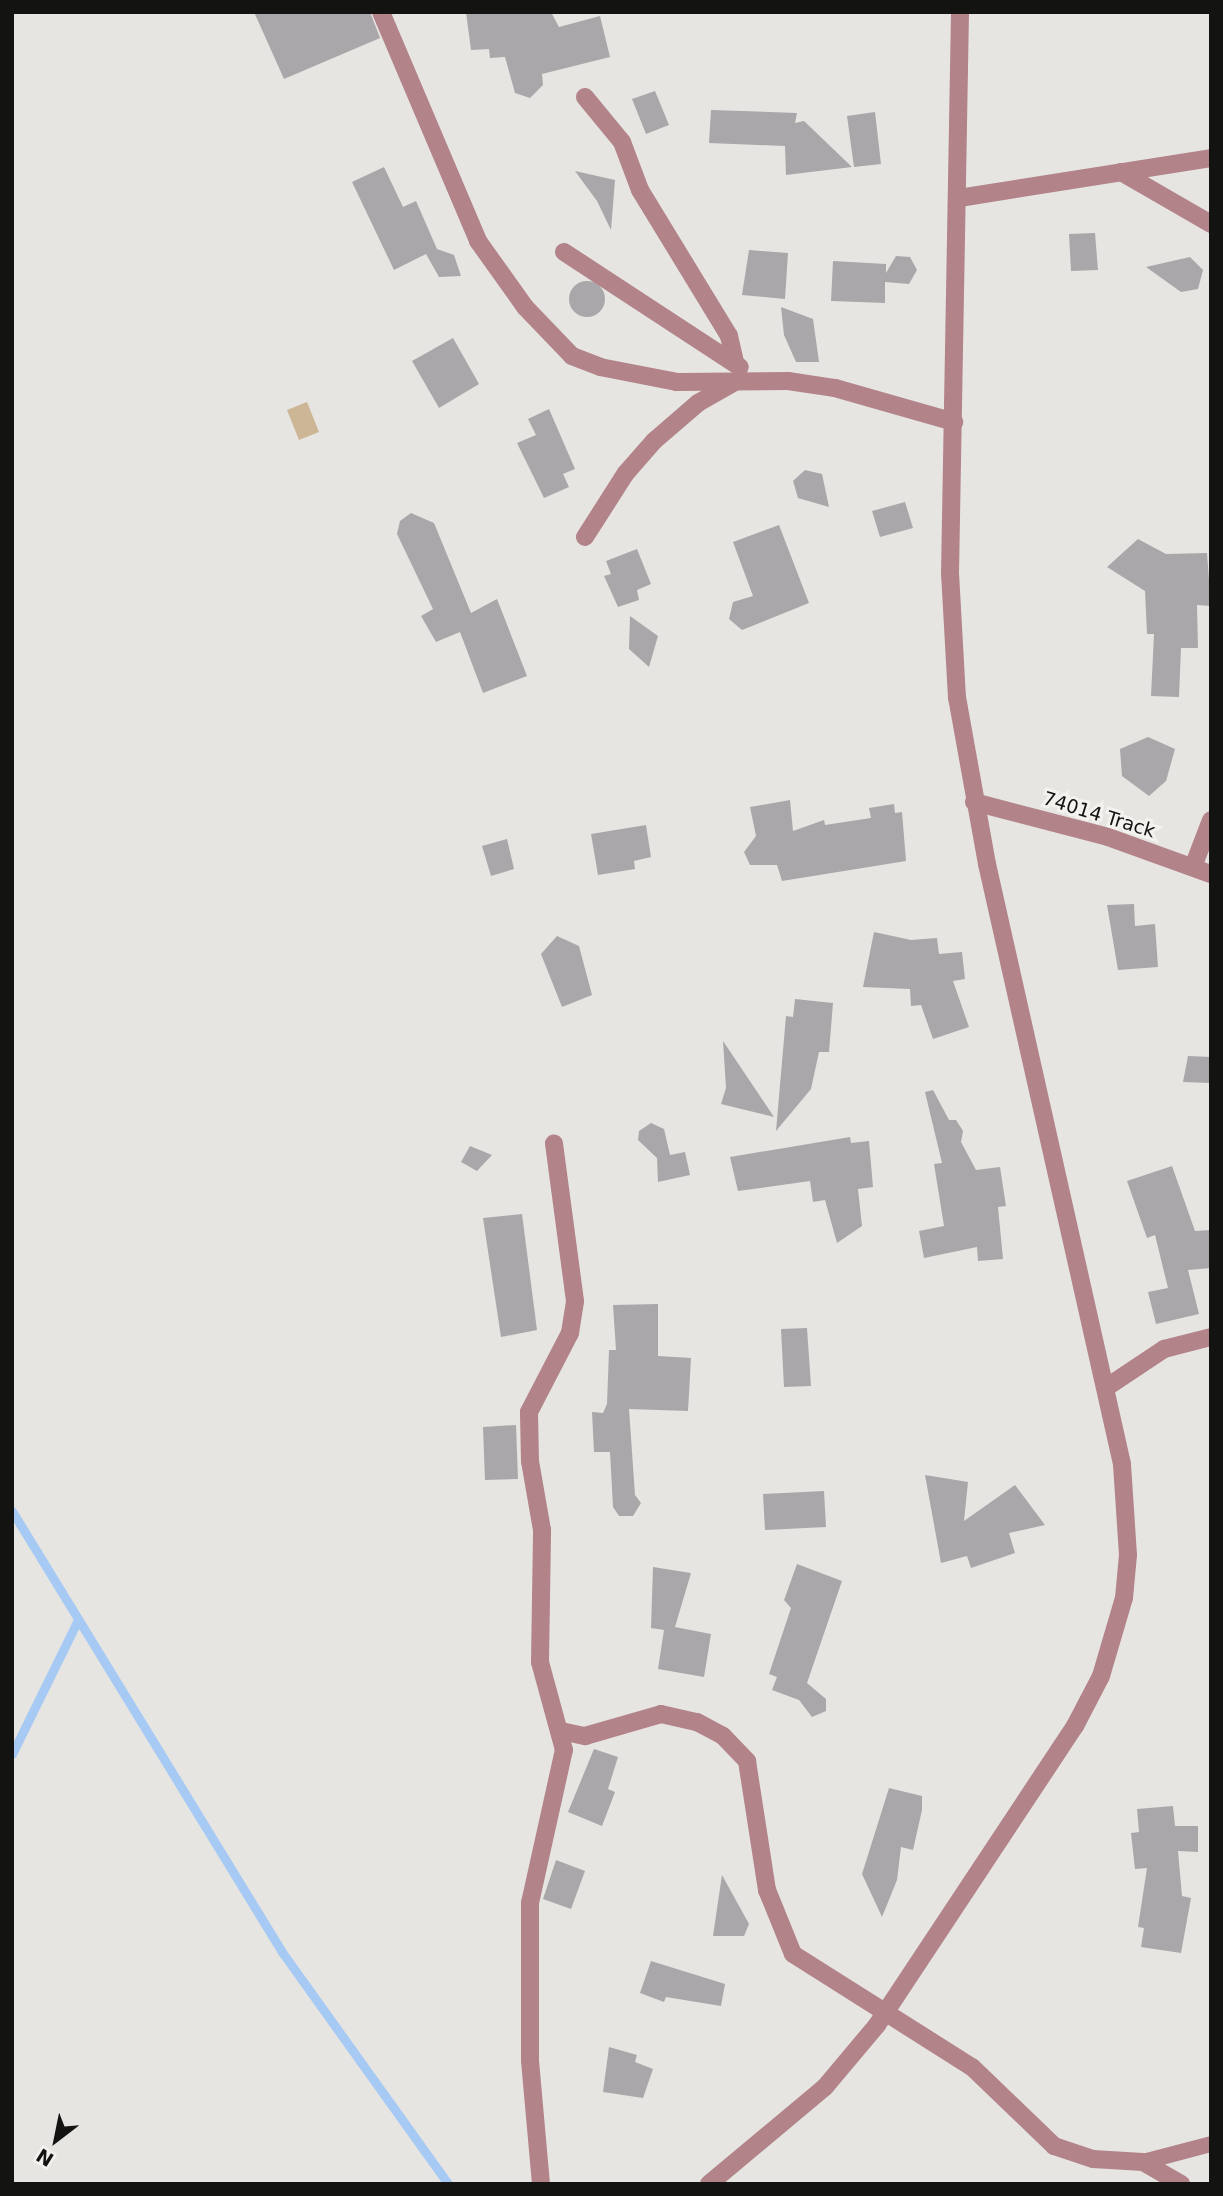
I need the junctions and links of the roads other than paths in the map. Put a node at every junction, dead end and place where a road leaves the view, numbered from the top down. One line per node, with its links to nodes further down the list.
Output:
1 (381, 12): 10 (street)
2 (960, 12): 6 (street)
3 (585, 97): 9 (street)
4 (1211, 158): 5 (street)
5 (1121, 172): 6 (street); 7 (street)
6 (959, 198): 11 (street)
7 (1211, 224)
8 (564, 252): 9 (street)
9 (734, 361): 10 (street)
10 (743, 381): 11 (street); 12 (street)
11 (954, 422): 13 (street)
12 (585, 537)
13 (974, 802): 15 (street, 74014 Track); 19 (street)
14 (1211, 820): 15 (street)
15 (1193, 867): 16 (street, 74014 Track)
16 (1211, 874)
17 (554, 1143): 20 (street)
18 (1211, 1337): 19 (street)
19 (1107, 1387): 21 (street)
20 (561, 1731): 21 (street); 24 (street)
21 (886, 2012): 23 (street); 25 (street)
22 (1211, 2144): 23 (lane)
23 (1143, 2162): 26 (street)
24 (541, 2184)
25 (709, 2184)
26 (1181, 2184)

